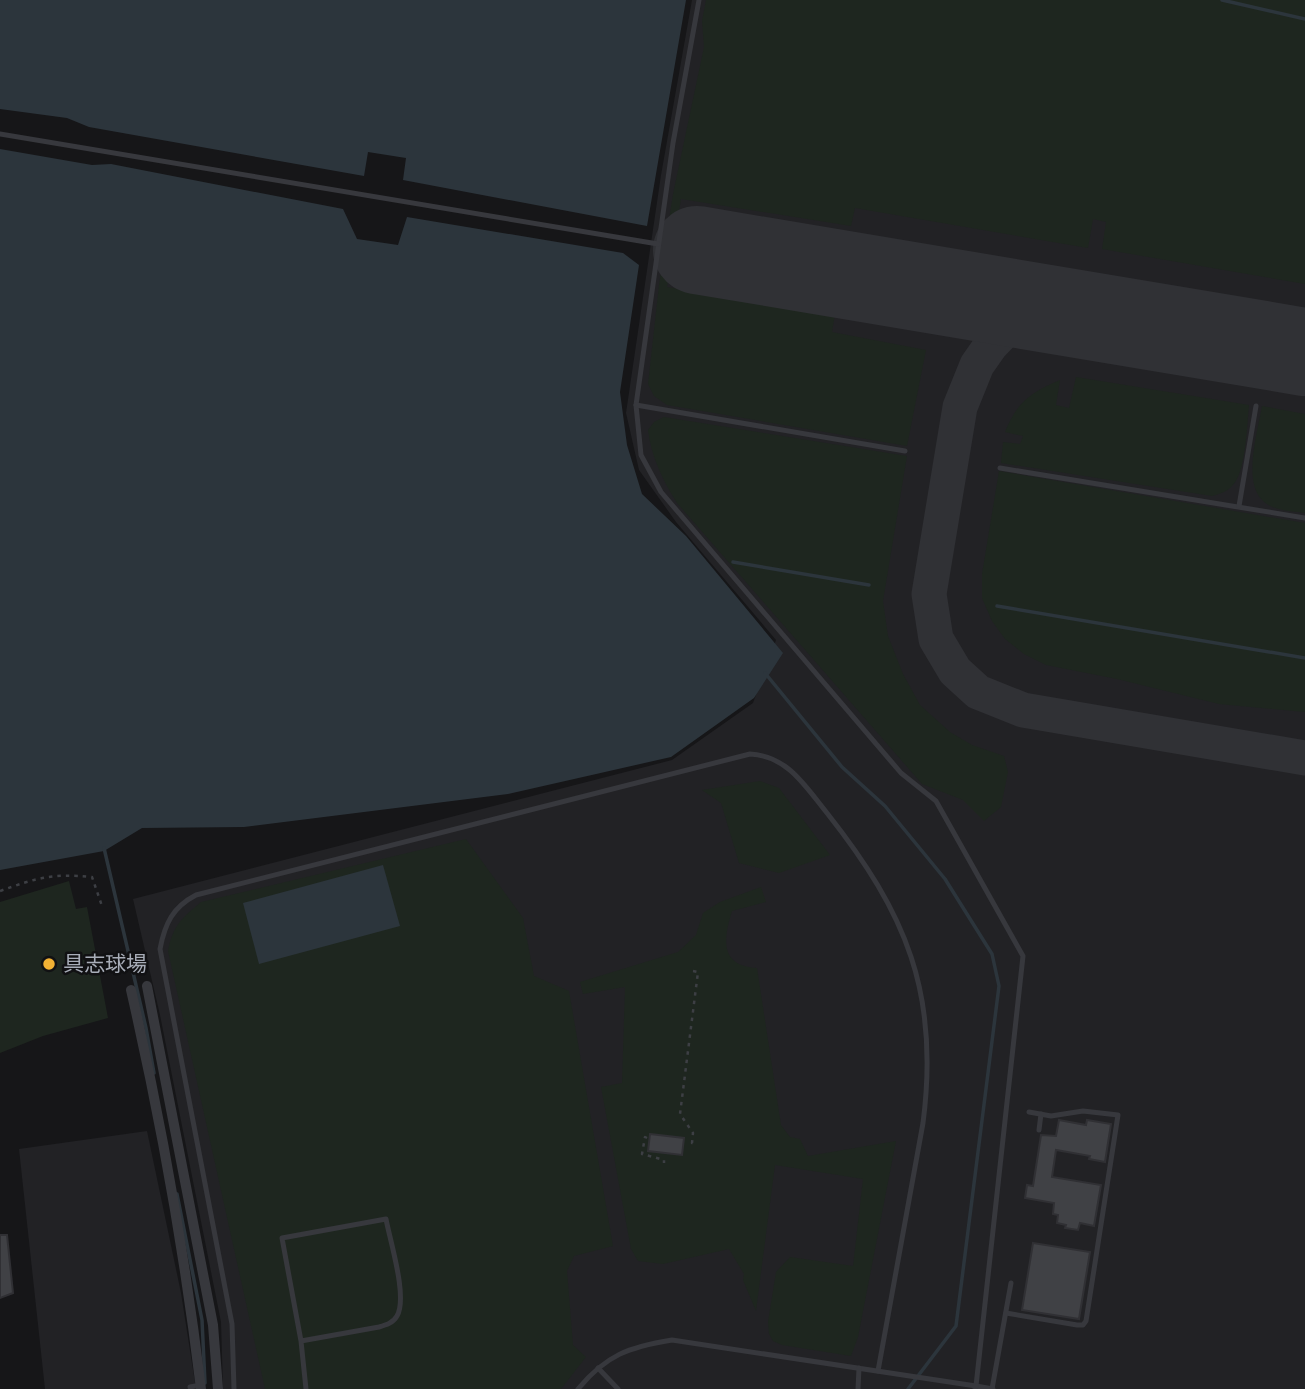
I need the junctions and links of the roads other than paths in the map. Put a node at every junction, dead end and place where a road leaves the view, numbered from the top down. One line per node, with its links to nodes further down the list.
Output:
1 (699, 0): 3 (lane)
2 (0, 134): 3 (lane)
3 (658, 244): 4 (lane)
4 (636, 405): 6 (lane); 22 (lane)
5 (1256, 406): 8 (lane)
6 (905, 451)
7 (1000, 468): 8 (lane)
8 (1240, 506): 9 (lane)
9 (1305, 518)
10 (147, 986): 23 (street)
11 (131, 990): 21 (street)
12 (1029, 1112): 13 (lane)
13 (1041, 1114): 14 (lane); 16 (lane)
14 (1039, 1130)
15 (1011, 1283): 16 (lane)
16 (1006, 1313): 29 (lane)
17 (301, 1341): 17 (lane); 25 (lane)
18 (598, 1368): 19 (lane); 26 (lane); 27 (lane)
19 (859, 1368): 20 (lane); 28 (lane)
20 (878, 1371): 22 (lane); 24 (lane)
21 (197, 1387)
22 (975, 1387): 29 (lane)
23 (218, 1389)
24 (234, 1389)
25 (306, 1389)
26 (578, 1389)
27 (618, 1389)
28 (858, 1389)
29 (992, 1389)

